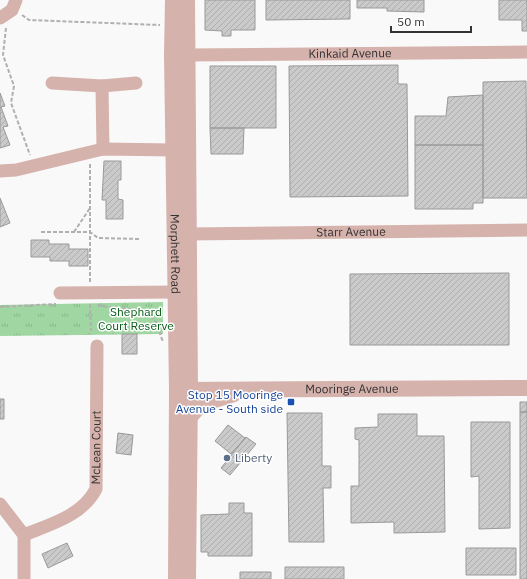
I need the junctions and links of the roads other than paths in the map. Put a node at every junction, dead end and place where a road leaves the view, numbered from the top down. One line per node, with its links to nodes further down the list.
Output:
1 (173, 0): 4 (street, Morphett Road)
2 (187, 0): 4 (street, Morphett Road)
3 (527, 52): 4 (street, Kinkaid Avenue)
4 (180, 55): 8 (street, Morphett Road); 12 (street, Morphett Road)
5 (52, 83): 7 (street)
6 (136, 83): 7 (street)
7 (102, 86): 9 (street)
8 (174, 150): 9 (street); 12 (street, Morphett Road)
9 (97, 151): 10 (street)
10 (0, 171)
11 (527, 230): 12 (street, Starr Avenue)
12 (182, 234): 13 (street, Morphett Road); 18 (street, Morphett Road)
13 (176, 292): 14 (street); 18 (street, Morphett Road)
14 (60, 298)
15 (97, 346): 21 (street, McLean Court)
16 (527, 388): 17 (street, Mooringe Avenue)
17 (274, 389): 18 (street, Mooringe Avenue); 19 (street)
18 (184, 390): 19 (street, Morphett Road); 23 (street, Morphett Road)
19 (189, 418): 24 (street, Morphett Road)
20 (0, 504): 21 (street)
21 (24, 535): 22 (street)
22 (24, 579)
23 (176, 579)
24 (188, 579)

